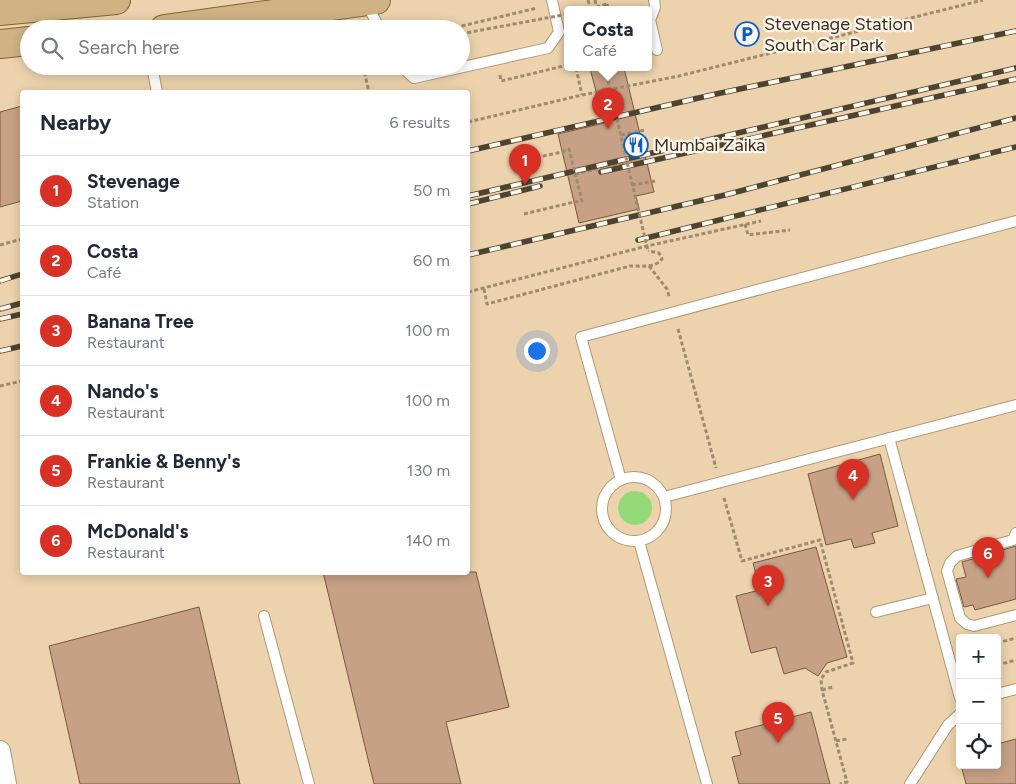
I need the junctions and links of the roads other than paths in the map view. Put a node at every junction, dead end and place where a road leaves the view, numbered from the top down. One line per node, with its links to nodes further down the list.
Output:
1 (116, 0): 5 (main road)
2 (552, 0): 13 (lane)
3 (654, 0): 6 (lane)
4 (371, 1): 7 (main road); 8 (lane)
5 (0, 10)
6 (652, 15)
7 (231, 20)
8 (377, 20)
9 (652, 29): 12 (lane)
10 (20, 42): 11 (main road)
11 (0, 44)
12 (657, 50)
13 (470, 65)
14 (154, 75): 17 (lane)
15 (411, 75): 16 (lane)
16 (427, 75)
17 (157, 90)
18 (1016, 221): 21 (lane)
19 (1016, 405): 20 (lane)
20 (889, 438): 22 (lane); 25 (lane)
21 (621, 480): 22 (lane); 24 (lane)
22 (664, 497): 24 (lane)
23 (1016, 533): 27 (lane)
24 (639, 540): 36 (lane)
25 (932, 598): 26 (lane); 29 (lane)
26 (876, 612)
27 (1016, 615)
28 (264, 616): 35 (lane)
29 (956, 684)
30 (1016, 689): 31 (lane)
31 (1001, 693)
32 (956, 718): 37 (lane)
33 (0, 751): 34 (street)
34 (6, 784)
35 (309, 784)
36 (708, 784)
37 (910, 784)

